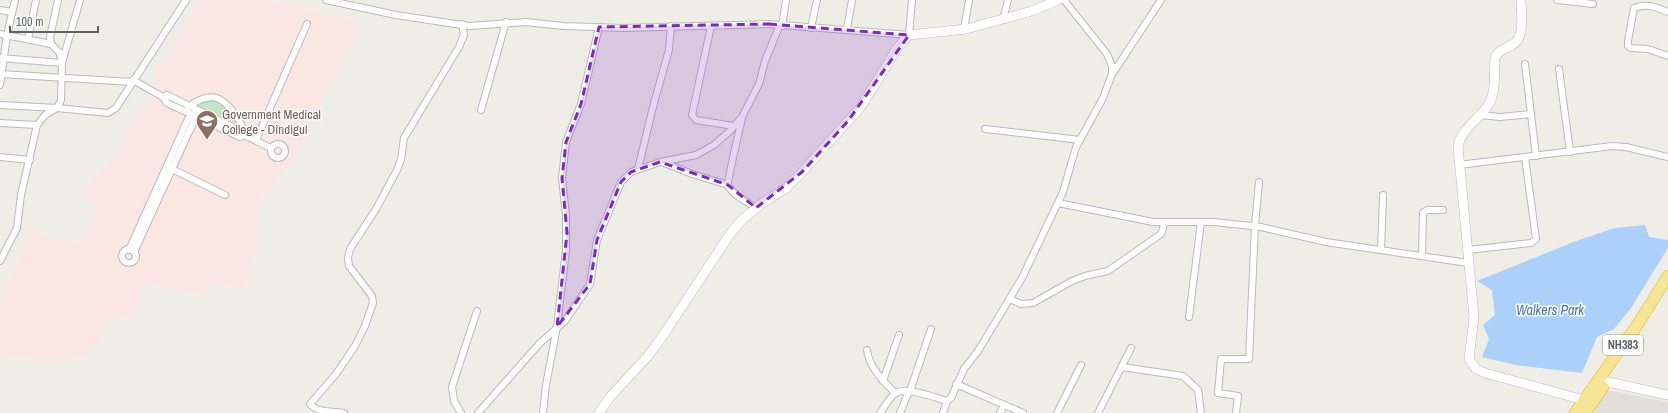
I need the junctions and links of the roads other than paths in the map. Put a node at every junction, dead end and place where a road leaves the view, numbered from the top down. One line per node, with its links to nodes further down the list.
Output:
1 (15, 0): 20 (street)
2 (36, 0): 36 (street)
3 (58, 0): 37 (street)
4 (80, 0): 40 (street)
5 (186, 0): 46 (street)
6 (326, 0): 25 (street)
7 (786, 0): 26 (street)
8 (817, 0): 30 (street)
9 (852, 0): 31 (street)
10 (910, 0): 35 (street)
11 (970, 0): 32 (street)
12 (1008, 0): 22 (street)
13 (1058, 0): 22 (street)
14 (1064, 0): 44 (street)
15 (1161, 0): 44 (street)
16 (1521, 0): 53 (street)
17 (1557, 0): 18 (street)
18 (1593, 4)
19 (0, 10): 20 (street)
20 (12, 12): 34 (street)
21 (1668, 12): 38 (street)
22 (1003, 20): 32 (street)
23 (506, 22): 25 (street); 29 (street); 50 (street)
24 (307, 24): 60 (street)
25 (462, 24): 111 (street)
26 (779, 25): 28 (street); 30 (street); 54 (street)
27 (671, 26): 28 (street); 29 (street); 72 (street)
28 (711, 26): 57 (street)
29 (599, 27): 94 (street)
30 (811, 28): 31 (street)
31 (848, 29): 35 (street)
32 (964, 29): 35 (street)
33 (0, 34): 34 (street)
34 (7, 35): 36 (street); 39 (street)
35 (909, 35): 78 (street)
36 (28, 39): 37 (street)
37 (51, 44): 40 (street)
38 (1668, 56)
39 (2, 58): 40 (street); 43 (street)
40 (62, 62): 45 (street)
41 (1525, 64): 52 (street)
42 (1559, 70): 63 (street)
43 (1, 74): 45 (street); 47 (street)
44 (1112, 74): 61 (street)
45 (62, 79): 46 (street); 49 (street)
46 (132, 81): 49 (street); 51 (street)
47 (0, 85)
48 (0, 105): 49 (street)
49 (57, 108): 56 (street)
50 (480, 110)
51 (192, 111): 59 (street); 59 (street); 71 (street)
52 (1531, 114): 53 (street); 64 (street)
53 (1480, 115): 70 (street)
54 (742, 117): 57 (street); 74 (street)
55 (0, 123): 56 (street)
56 (37, 125): 68 (street)
57 (734, 126): 69 (street)
58 (986, 129): 61 (street)
59 (244, 135): 60 (street)
60 (256, 140): 62 (street)
61 (1080, 140): 77 (street)
62 (271, 148)
63 (1570, 152): 64 (street); 65 (street)
64 (1536, 156): 67 (street)
65 (1668, 156)
66 (0, 157): 68 (street)
67 (1525, 158): 70 (street); 84 (street)
68 (30, 160): 87 (street)
69 (660, 162): 72 (street); 74 (street)
70 (1459, 165): 84 (street)
71 (170, 168): 75 (street); 85 (street)
72 (638, 169): 94 (street)
73 (1259, 182): 82 (street)
74 (728, 185): 78 (street)
75 (225, 195)
76 (1383, 196): 83 (street)
77 (1058, 203): 80 (street); 91 (street)
78 (756, 208): 110 (street)
79 (1443, 210): 86 (street)
80 (1165, 222): 81 (street); 91 (street)
81 (1201, 222): 82 (street); 93 (street)
82 (1255, 226): 83 (street); 123 (street)
83 (1381, 250): 86 (street)
84 (1468, 250): 88 (street)
85 (132, 251)
86 (1422, 256): 88 (street)
87 (0, 261)
88 (1468, 263): 108 (street)
89 (1668, 276): 102 (highway, NH383)
90 (1668, 290): 102 (highway, NH383)
91 (1010, 300): 103 (street)
92 (476, 311): 112 (street)
93 (1189, 317)
94 (558, 327): 113 (street); 114 (street)
95 (931, 329): 104 (street)
96 (899, 335): 101 (street)
97 (1131, 348): 100 (street)
98 (867, 350): 101 (street)
99 (1081, 365): 120 (street)
100 (1122, 367): 121 (street); 122 (street)
101 (883, 381): 105 (street)
102 (1603, 381): 106 (street); 108 (highway, NH383); 125 (highway, NH383)
103 (956, 384): 107 (street); 109 (street)
104 (909, 391): 105 (street); 107 (street); 116 (street)
105 (895, 393): 115 (street)
106 (1668, 395)
107 (947, 400): 117 (street)
108 (1584, 400): 124 (highway, NH383)
109 (1004, 405): 118 (street); 119 (street)
110 (601, 412)
111 (344, 413)
112 (461, 413)
113 (478, 413)
114 (543, 413)
115 (880, 413)
116 (900, 413)
117 (943, 413)
118 (1000, 413)
119 (1023, 413)
120 (1058, 413)
121 (1098, 413)
122 (1201, 413)
123 (1236, 413)
124 (1576, 413)
125 (1585, 413)

